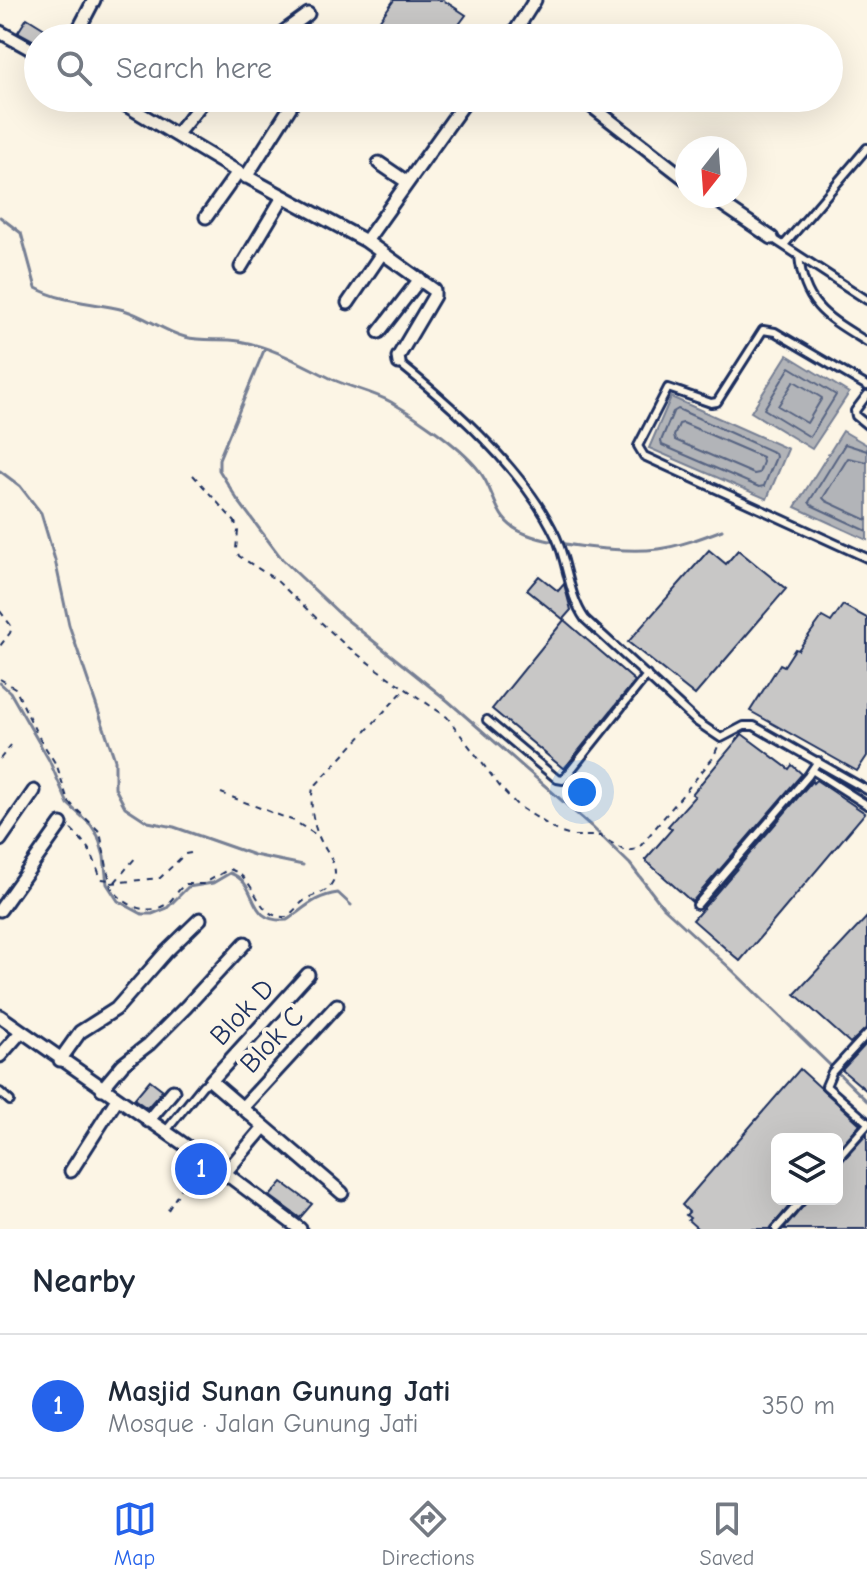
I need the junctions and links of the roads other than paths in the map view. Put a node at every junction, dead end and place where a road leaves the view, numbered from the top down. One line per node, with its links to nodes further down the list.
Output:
1 (94, 0): 4 (street)
2 (535, 0): 6 (street)
3 (308, 14): 5 (street)
4 (81, 24)
5 (294, 24)
6 (520, 24)
7 (0, 32): 8 (street)
8 (24, 45)
9 (137, 112): 14 (street)
10 (195, 112): 14 (street)
11 (286, 112): 18 (street)
12 (458, 112): 19 (street)
13 (599, 112): 17 (street)
14 (176, 135): 18 (street)
15 (867, 148): 25 (lane)
16 (379, 163): 19 (street)
17 (675, 171)
18 (242, 175): 20 (street); 22 (street)
19 (407, 182): 24 (street)
20 (283, 197): 24 (street); 28 (street)
21 (728, 208): 23 (street)
22 (206, 217)
23 (772, 238): 25 (lane)
24 (366, 241): 26 (street)
25 (784, 245): 27 (lane)
26 (382, 253): 29 (street); 31 (street)
27 (799, 256): 30 (lane); 33 (lane)
28 (241, 267)
29 (420, 279): 32 (street); 34 (street)
30 (867, 300)
31 (348, 303)
32 (379, 332)
33 (867, 342)
34 (399, 363): 39 (lane)
35 (867, 386): 38 (lane)
36 (867, 395): 37 (lane)
37 (867, 425)
38 (867, 558)
39 (647, 675): 40 (lane); 41 (lane)
40 (487, 720)
41 (818, 761): 42 (lane); 43 (lane)
42 (812, 770): 45 (lane); 48 (lane)
43 (867, 790)
44 (34, 791): 47 (street)
45 (867, 805)
46 (61, 824): 49 (street)
47 (0, 840)
48 (697, 905)
49 (0, 910)
50 (200, 919): 58 (street)
51 (245, 943): 60 (street)
52 (308, 974): 59 (street, Blok D)
53 (337, 1005): 65 (street, Blok C)
54 (0, 1016): 55 (street)
55 (21, 1032): 57 (street); 58 (street)
56 (867, 1034): 67 (lane)
57 (0, 1056)
58 (60, 1060): 60 (street)
59 (211, 1081): 65 (street); 69 (lane)
60 (102, 1089): 63 (street)
61 (173, 1091): 66 (street)
62 (0, 1092): 64 (lane)
63 (117, 1099): 66 (street); 71 (street)
64 (10, 1101)
65 (242, 1108): 68 (street)
66 (148, 1121): 69 (street)
67 (867, 1124): 70 (lane)
68 (264, 1127): 72 (street); 73 (street)
69 (165, 1132): 72 (street)
70 (843, 1152)
71 (71, 1171)
72 (225, 1173): 75 (street)
73 (342, 1193)
74 (798, 1205): 76 (lane)
75 (300, 1229)
76 (776, 1229)

